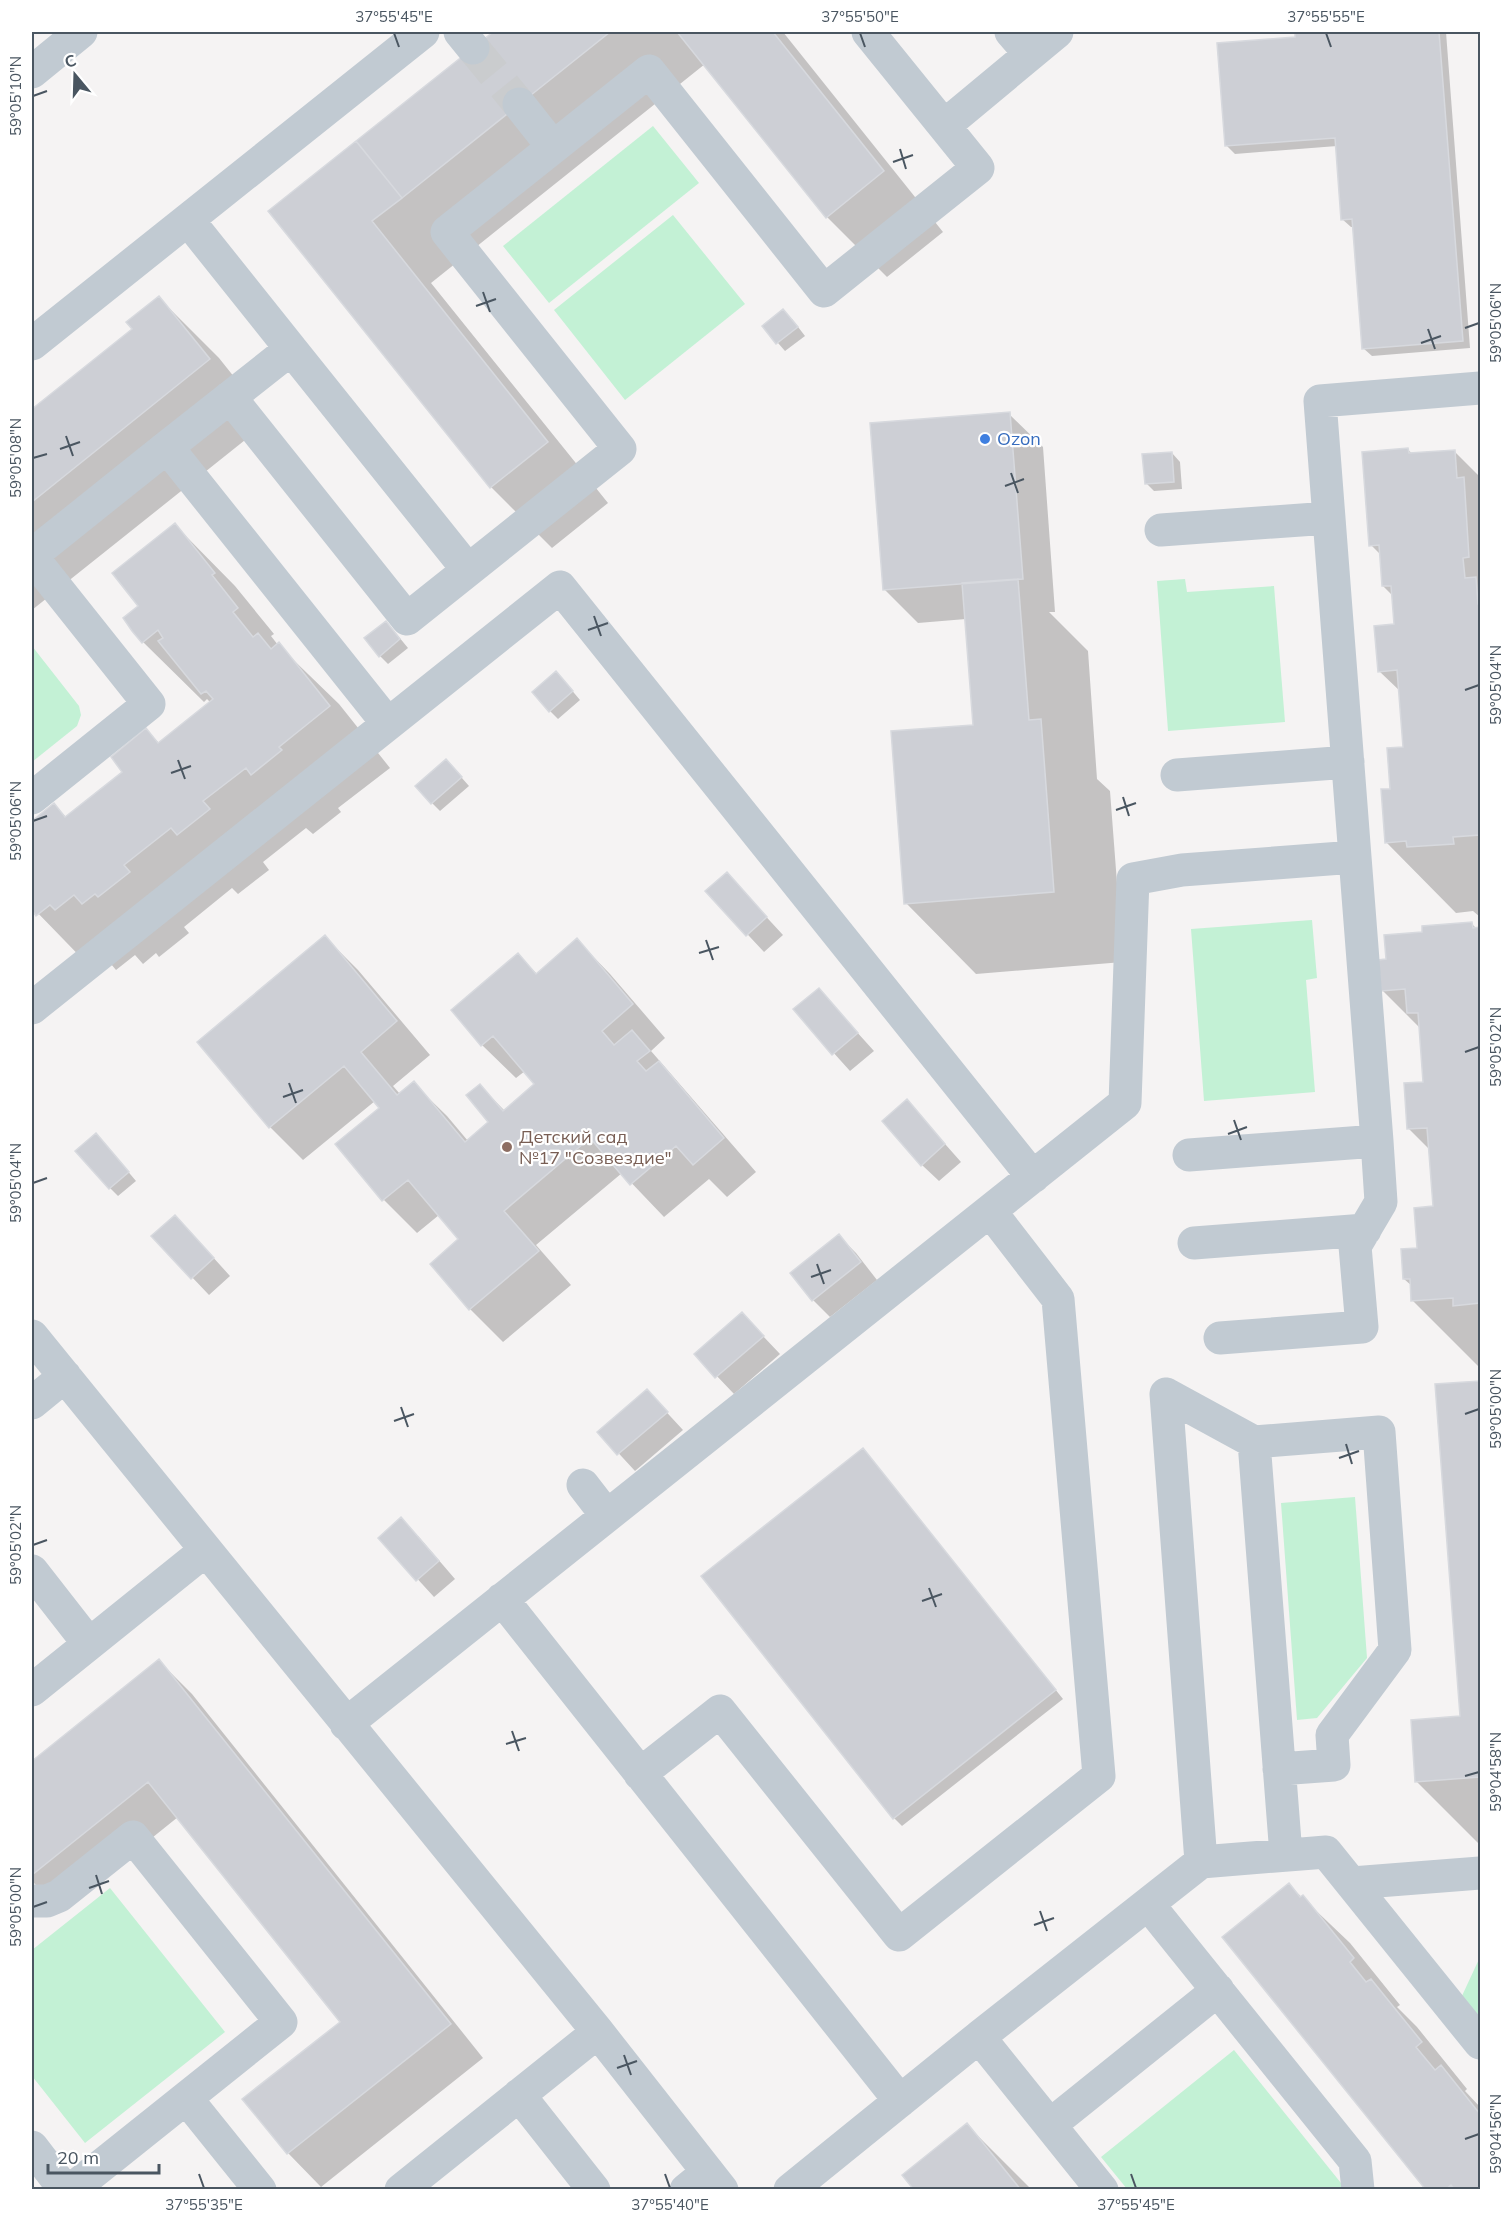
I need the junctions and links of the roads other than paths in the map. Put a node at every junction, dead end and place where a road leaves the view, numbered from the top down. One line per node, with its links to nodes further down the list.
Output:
1 (81, 32): 6 (street)
2 (423, 32): 10 (street)
3 (868, 32): 8 (street)
4 (1058, 32): 5 (street)
5 (1021, 43): 8 (street)
6 (32, 72)
7 (519, 104): 9 (street)
8 (944, 126): 9 (street)
9 (553, 147): 19 (street)
10 (188, 220): 11 (street); 12 (street)
11 (37, 327)
12 (291, 348): 14 (street); 19 (street)
13 (1480, 388): 16 (street)
14 (230, 397): 15 (street); 19 (street)
15 (167, 447): 18 (street); 20 (street)
16 (1329, 518): 17 (street); 21 (street)
17 (1161, 530)
18 (32, 556): 23 (street)
19 (468, 570)
20 (388, 724): 25 (street); 28 (street)
21 (1348, 762): 22 (street); 24 (street)
22 (1177, 775)
23 (32, 798)
24 (1355, 857): 26 (street); 28 (street)
25 (32, 1008)
26 (1377, 1141): 27 (street); 30 (street)
27 (1189, 1155)
28 (1033, 1177): 29 (street)
29 (990, 1211): 38 (street); 46 (street)
30 (1365, 1230): 31 (street); 33 (street)
31 (1194, 1243)
32 (32, 1335): 34 (street)
33 (1220, 1338)
34 (65, 1376): 35 (street); 39 (street)
35 (32, 1403)
36 (1254, 1442): 45 (street); 45 (street); 48 (street)
37 (584, 1485): 38 (street)
38 (606, 1516): 41 (street)
39 (206, 1550): 42 (street); 44 (street)
40 (32, 1571): 42 (street)
41 (502, 1599): 44 (street); 46 (street)
42 (89, 1644): 43 (street)
43 (32, 1690)
44 (346, 1724): 54 (street)
45 (1279, 1769): 47 (street)
46 (640, 1774): 59 (street)
47 (1286, 1856): 48 (street); 50 (street)
48 (1201, 1862): 52 (street)
49 (1480, 1874): 50 (street)
50 (1352, 1883): 56 (street)
51 (32, 1901): 58 (street)
52 (1148, 1904): 53 (street); 55 (street)
53 (1218, 1990): 60 (street); 70 (street)
54 (598, 2032): 57 (street); 62 (street)
55 (979, 2037): 59 (street); 60 (street)
56 (1480, 2043)
57 (519, 2095): 66 (street); 67 (street)
58 (186, 2098): 64 (street); 65 (street)
59 (900, 2101): 68 (street)
60 (1050, 2125): 69 (street)
61 (32, 2147): 63 (street)
62 (705, 2184)
63 (65, 2190)
64 (71, 2190)
65 (260, 2190)
66 (401, 2190)
67 (594, 2190)
68 (790, 2190)
69 (1101, 2190)
70 (1358, 2190)

